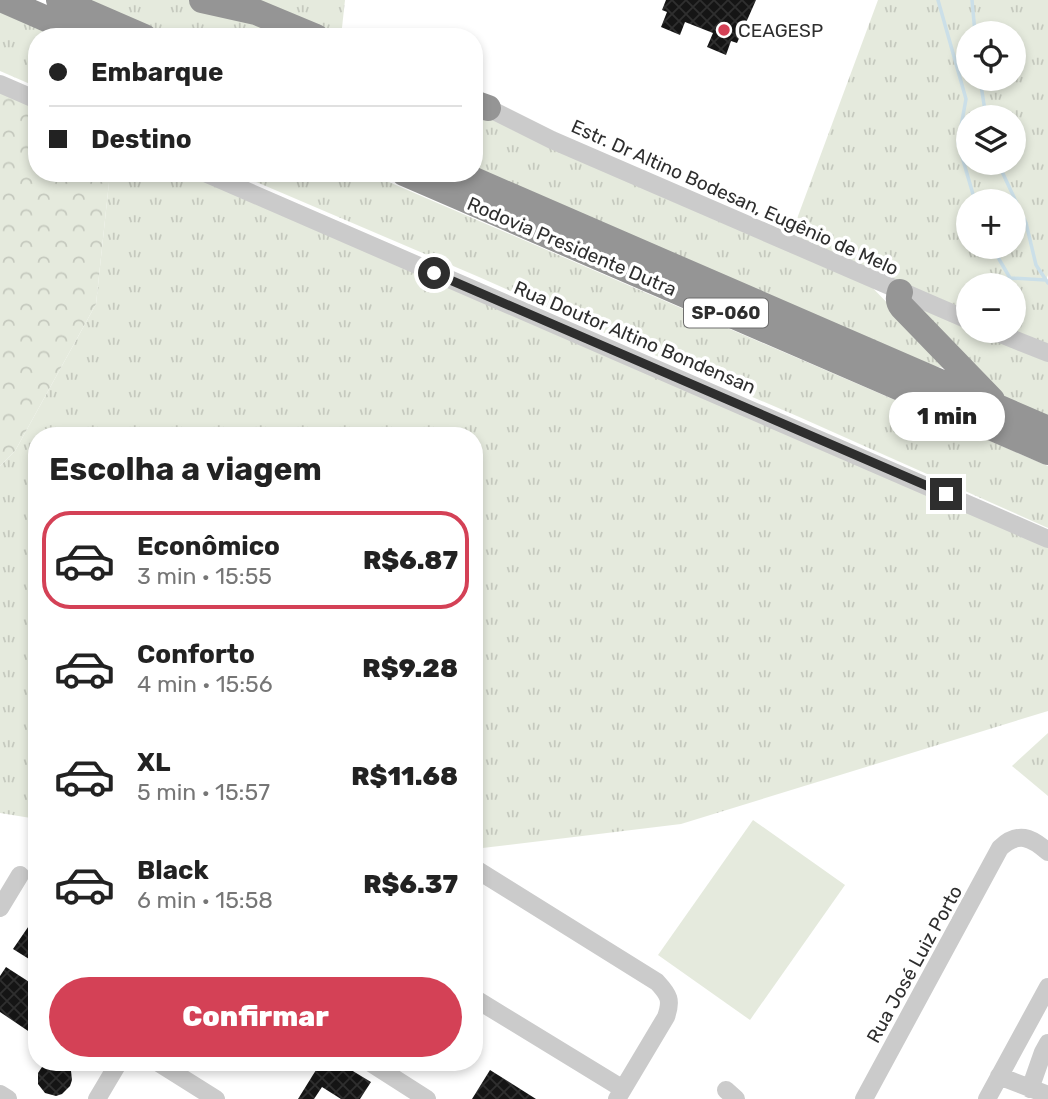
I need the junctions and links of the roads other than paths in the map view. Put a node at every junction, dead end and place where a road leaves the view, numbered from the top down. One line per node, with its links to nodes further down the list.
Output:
1 (3, 0): 4 (highway)
2 (202, 0): 6 (highway)
3 (70, 1): 5 (highway)
4 (67, 28)
5 (126, 28)
6 (294, 28)
7 (0, 84): 8 (street)
8 (28, 96)
9 (483, 107): 13 (street, Estr. Dr Altino Bodesan, Eugênio de Melo)
10 (226, 182): 20 (street, Rua Doutor Altino Bondensan)
11 (425, 182): 19 (highway, Rodovia Presidente Dutra / SP-060)
12 (479, 182): 17 (highway, Rodovia Presidente Dutra / SP-060)
13 (900, 292): 14 (street, Estr. Dr Altino Bodesan, Eugênio de Melo); 17 (highway)
14 (956, 315)
15 (1023, 343): 16 (street)
16 (1048, 353)
17 (1001, 408): 18 (highway, Rodovia Presidente Dutra / SP-060)
18 (1048, 429)
19 (1048, 453)
20 (1048, 539)
21 (1048, 852): 40 (street, Rua José Luiz Porto)
22 (483, 874): 34 (street)
23 (20, 875): 24 (street)
24 (0, 908)
25 (1048, 987): 31 (street)
26 (483, 1004): 34 (street)
27 (1048, 1044): 32 (street)
28 (114, 1071): 37 (street)
29 (171, 1071): 38 (street)
30 (383, 1071): 39 (street)
31 (999, 1076): 32 (street); 41 (street)
32 (1030, 1089): 35 (street)
33 (0, 1094): 36 (street)
34 (620, 1094)
35 (1048, 1095)
36 (8, 1099)
37 (97, 1099)
38 (216, 1099)
39 (427, 1099)
40 (864, 1099)
41 (987, 1099)

